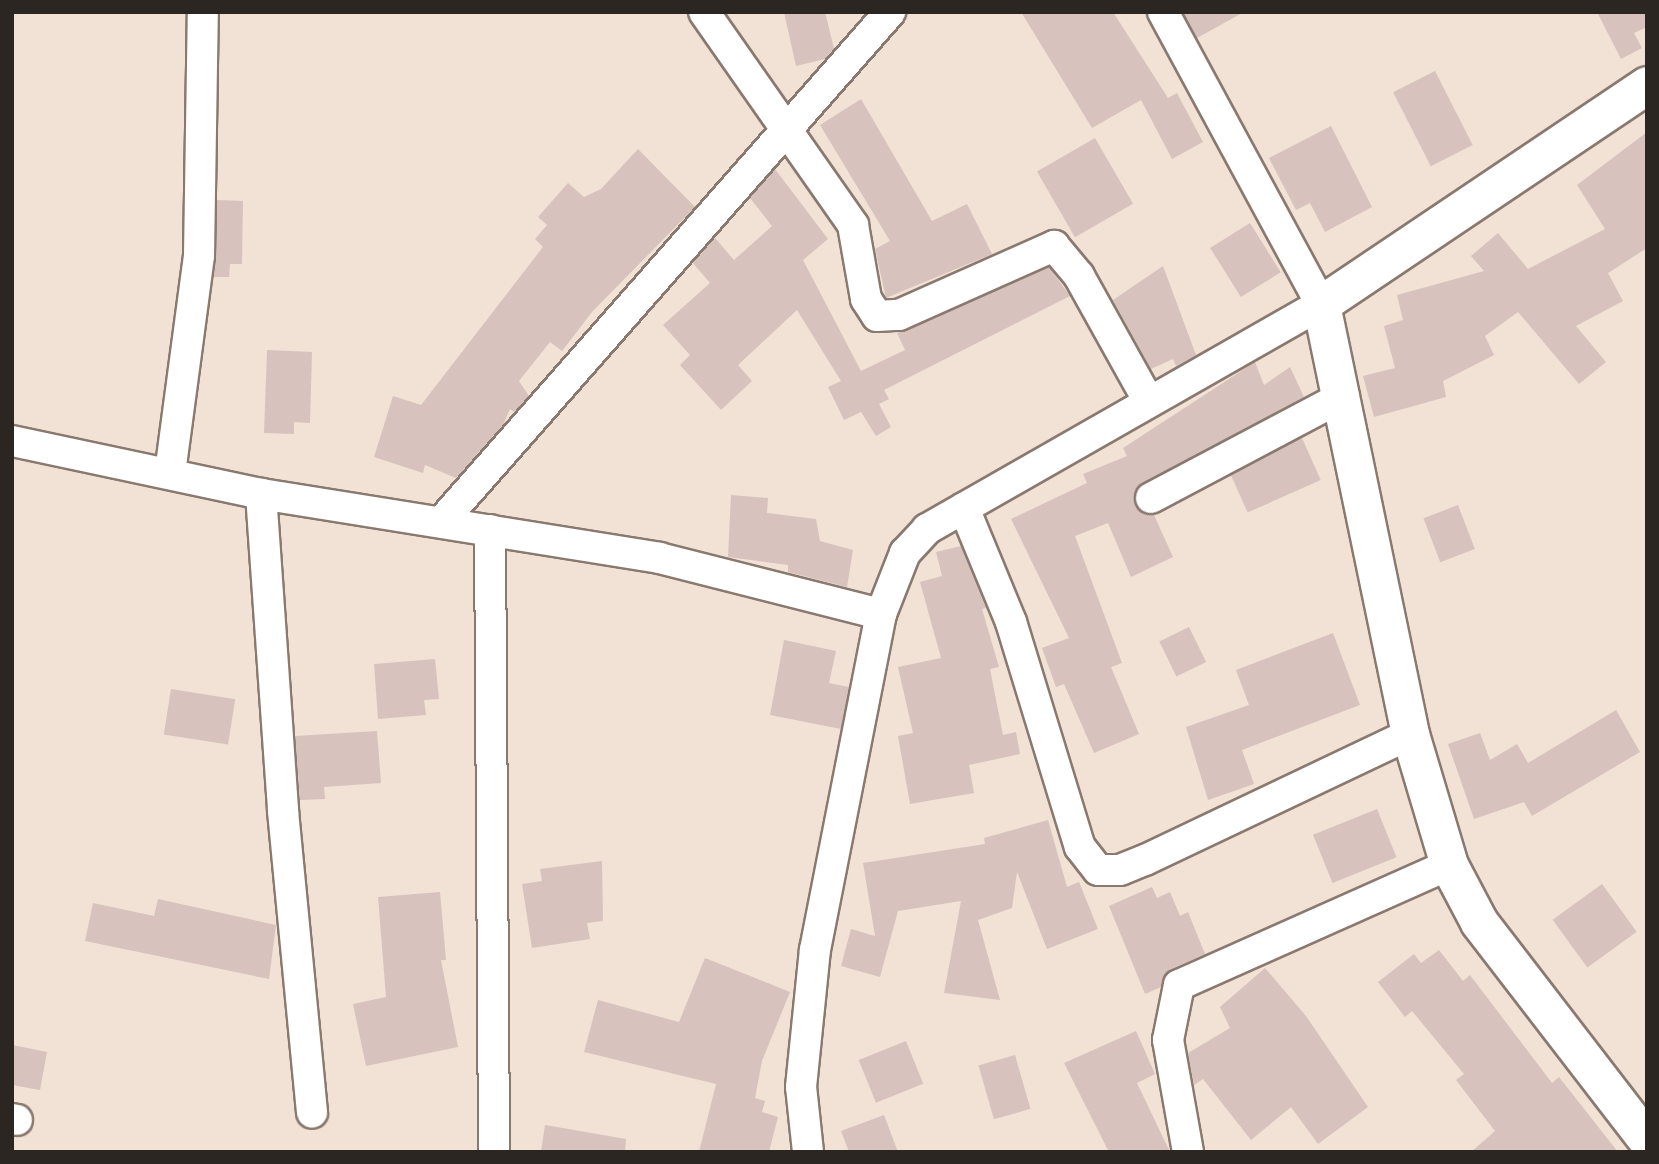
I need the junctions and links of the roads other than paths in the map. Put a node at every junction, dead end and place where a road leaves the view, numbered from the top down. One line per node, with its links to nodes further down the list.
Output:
1 (203, 12): 11 (street)
2 (704, 12): 6 (street)
3 (890, 12): 6 (street)
4 (1163, 12): 7 (street)
5 (1647, 85): 7 (street)
6 (785, 129): 9 (street); 15 (street)
7 (1321, 304): 8 (street); 9 (street)
8 (1344, 396): 13 (street); 18 (street)
9 (1149, 402): 14 (street)
10 (12, 440): 11 (street)
11 (170, 473): 12 (street)
12 (261, 494): 15 (street); 20 (street)
13 (1152, 498)
14 (964, 508): 17 (street); 18 (street)
15 (443, 520): 16 (street)
16 (490, 530): 17 (street); 22 (street)
17 (881, 614): 23 (street)
18 (1410, 734): 19 (street)
19 (1450, 865): 21 (street); 24 (street)
20 (313, 1113)
21 (1647, 1140)
22 (494, 1152)
23 (808, 1152)
24 (1188, 1152)

